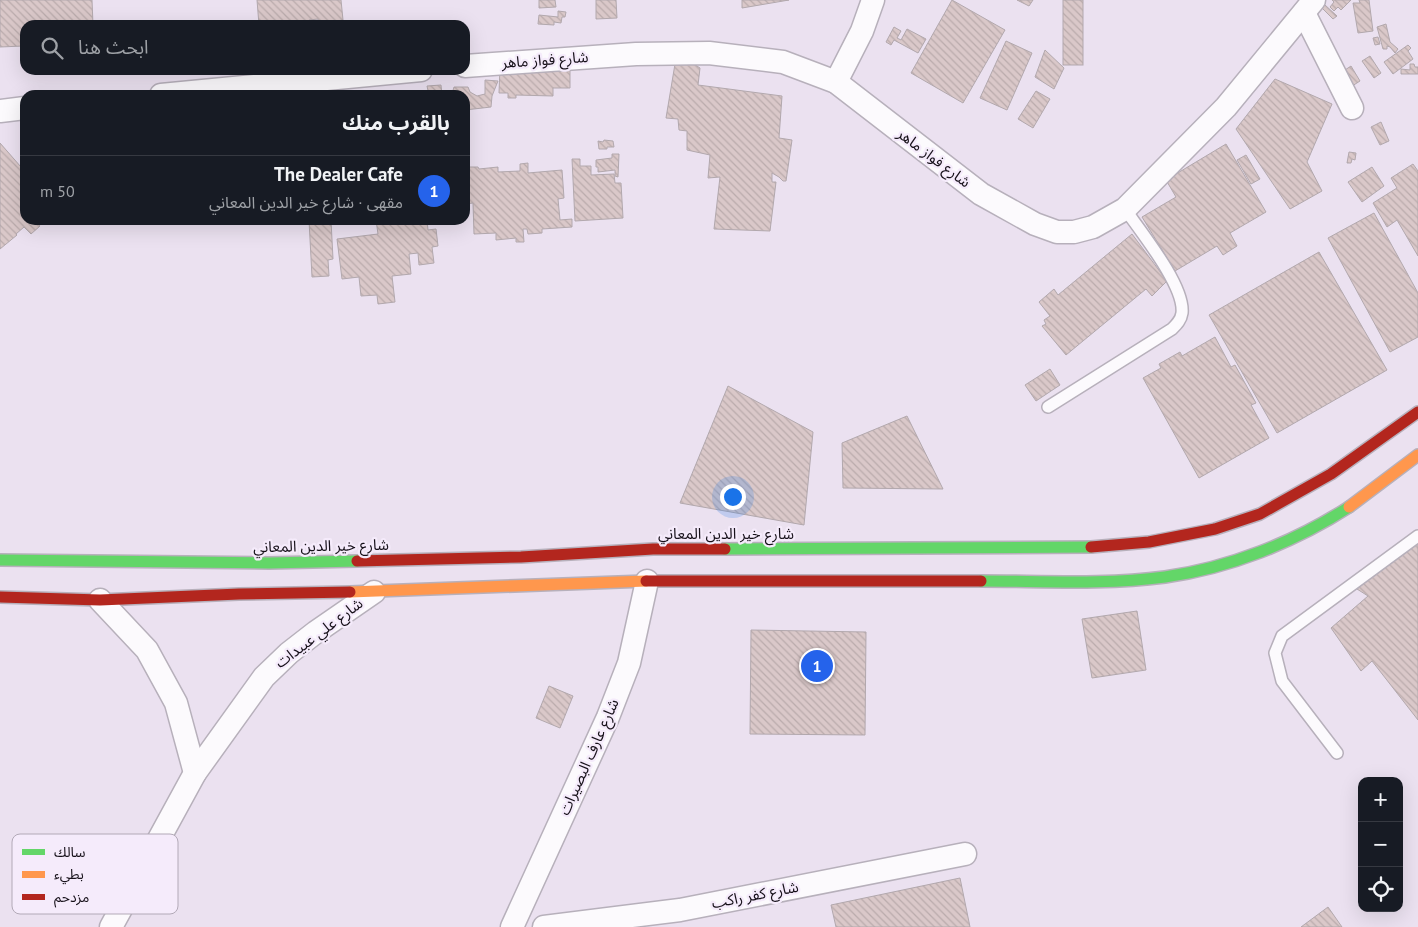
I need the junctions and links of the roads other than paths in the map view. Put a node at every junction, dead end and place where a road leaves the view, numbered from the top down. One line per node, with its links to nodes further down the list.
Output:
1 (873, 0): 5 (street)
2 (1309, 7): 7 (street); 10 (street, شارع فواز ماهر)
3 (470, 66): 5 (street, شارع فواز ماهر)
4 (369, 75): 6 (street)
5 (836, 82): 10 (street, شارع فواز ماهر)
6 (213, 90)
7 (1352, 108)
8 (20, 109): 9 (street)
9 (0, 111)
10 (1125, 209): 11 (lane)
11 (1048, 406)
12 (1418, 412): 15 (street, شارع خير الدين المعاني)
13 (1418, 455): 16 (street)
14 (1418, 536): 20 (lane)
15 (0, 560)
16 (647, 581): 17 (street); 26 (street, شارع عارف البصيرات)
17 (374, 592): 19 (street); 21 (street, شارع علي عبيدات)
18 (0, 597): 19 (street)
19 (100, 600): 21 (street)
20 (1337, 753)
21 (195, 773): 22 (street, شارع علي عبيدات)
22 (162, 834)
23 (965, 854): 27 (street, شارع كفر راكب)
24 (118, 914): 25 (street, شارع علي عبيدات)
25 (111, 927)
26 (512, 927)
27 (544, 927)

